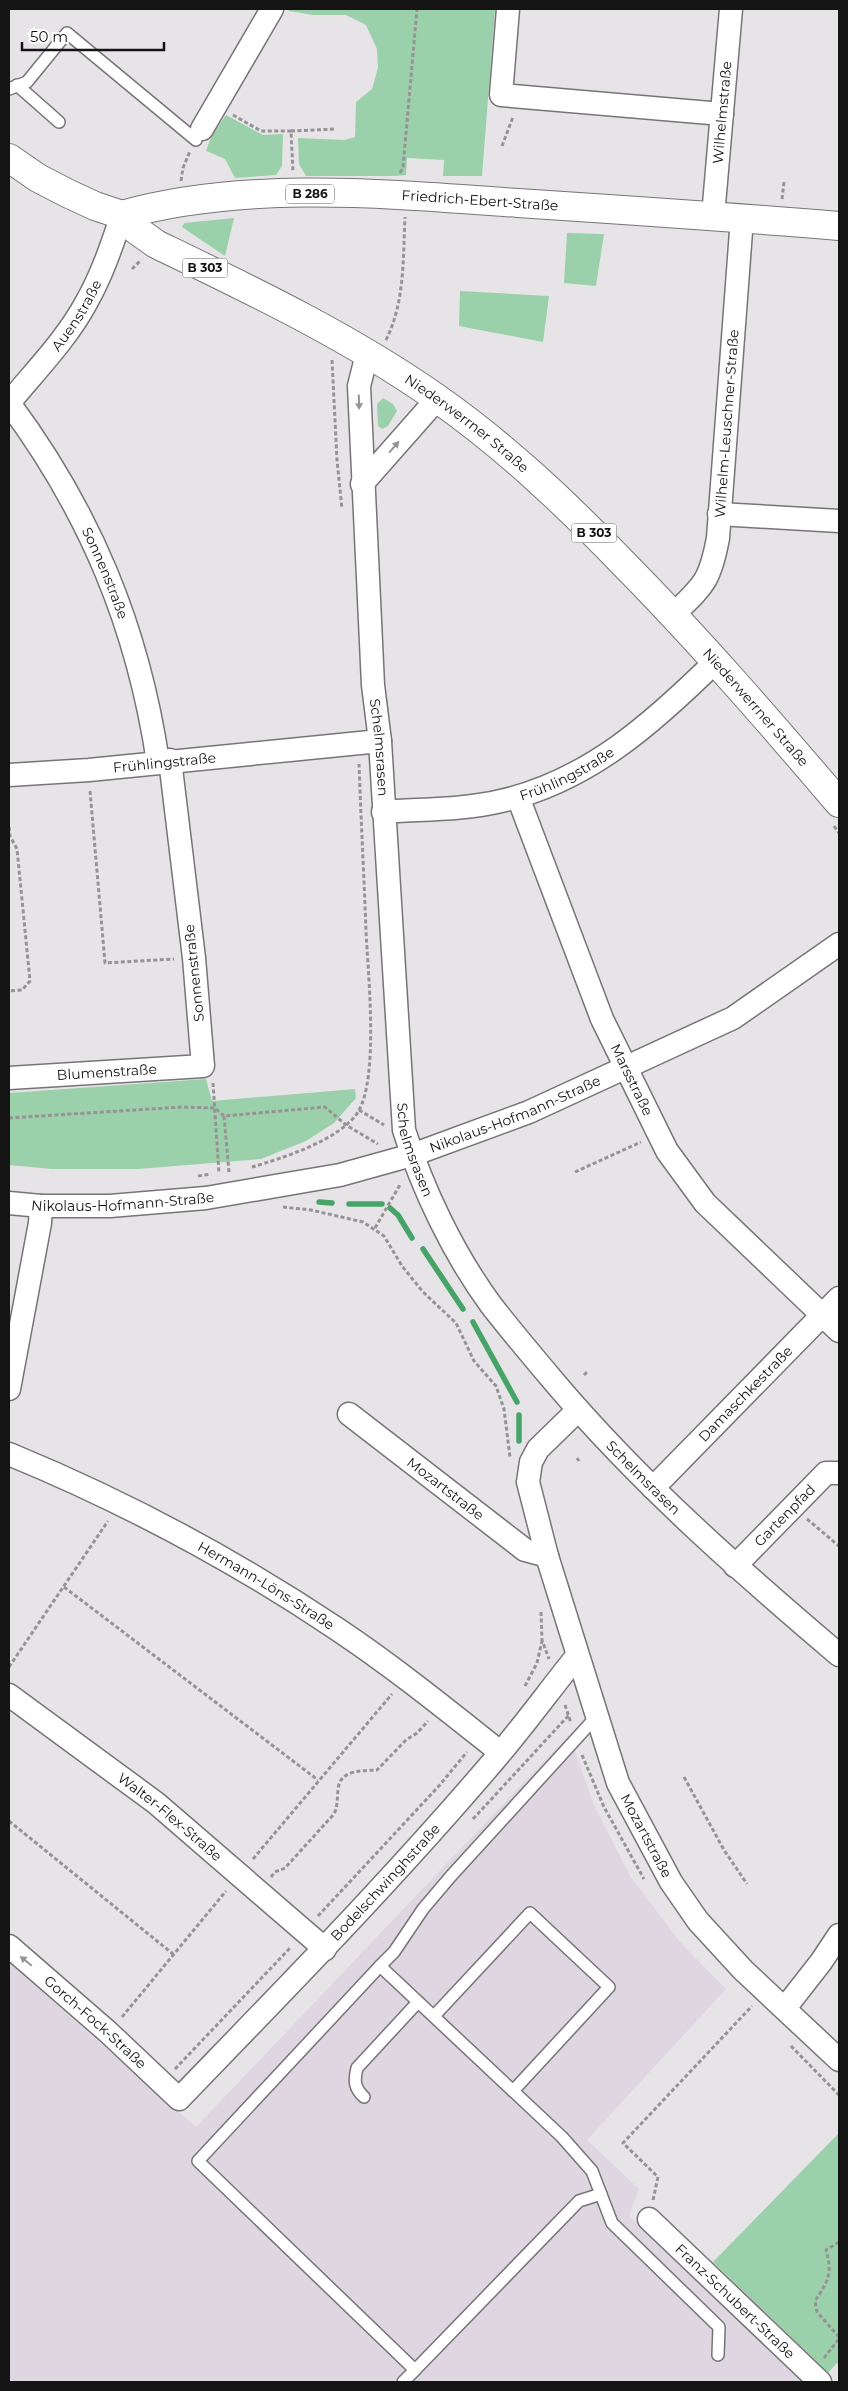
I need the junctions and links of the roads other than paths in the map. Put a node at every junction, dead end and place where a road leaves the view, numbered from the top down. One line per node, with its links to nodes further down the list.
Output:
1 (272, 9): 9 (street)
2 (508, 9): 7 (street)
3 (731, 9): 7 (street, Wilhelmstraße)
4 (45, 61): 5 (lane); 6 (lane); 9 (lane)
5 (54, 69)
6 (13, 87): 8 (lane)
7 (722, 114): 12 (street, Wilhelmstraße)
8 (59, 122)
9 (199, 134)
10 (9, 158): 11 (main road, Niederwerrner Straße)
11 (122, 215): 12 (main road, Friedrich-Ebert-Straße / B 286); 15 (main road, Niederwerrner Straße / B 303); 17 (street, Auenstraße)
12 (713, 216): 13 (main road, Friedrich-Ebert-Straße / B 286)
13 (742, 218): 14 (main road, Friedrich-Ebert-Straße / B 286); 19 (street, Wilhelm-Leuschner-Straße)
14 (839, 226)
15 (376, 348): 16 (main road, Niederwerrner Straße / B 303); 18 (street, Schelmsrasen, one-way to 18)
16 (437, 399): 18 (street, one-way to 16); 21 (main road, Niederwerrner Straße / B 303)
17 (9, 403): 24 (street, Sonnenstraße)
18 (362, 484): 23 (street, Schelmsrasen)
19 (719, 514): 20 (street); 21 (street, Wilhelm-Leuschner-Straße)
20 (839, 521)
21 (674, 614): 22 (main road, Niederwerrner Straße / B 303)
22 (716, 662): 26 (street, Frühlingstraße); 27 (main road, Niederwerrner Straße / B 303)
23 (380, 741): 24 (street, Frühlingstraße); 28 (street, Schelmsrasen)
24 (164, 761): 25 (street, Frühlingstraße); 31 (street, Sonnenstraße)
25 (9, 775)
26 (518, 796): 28 (street, Frühlingstraße); 30 (street, Marsstraße)
27 (839, 803)
28 (383, 812): 33 (street, Schelmsrasen)
29 (839, 944): 30 (street, Nikolaus-Hofmann-Straße)
30 (627, 1067): 33 (street, Nikolaus-Hofmann-Straße); 37 (street, Marsstraße)
31 (208, 1072): 32 (street, Blumenstraße)
32 (9, 1078)
33 (412, 1156): 35 (street, Nikolaus-Hofmann-Straße); 40 (street, Schelmsrasen)
34 (9, 1203): 35 (street, Nikolaus-Hofmann-Straße)
35 (41, 1206): 39 (street)
36 (839, 1298): 37 (street, Damaschkestraße)
37 (823, 1314): 38 (street, Marsstraße); 44 (street, Damaschkestraße)
38 (839, 1331)
39 (9, 1389)
40 (578, 1410): 44 (street, Schelmsrasen); 45 (street, Mozartstraße)
41 (349, 1414): 45 (street, Mozartstraße)
42 (9, 1454): 51 (street, Hermann-Löns-Straße)
43 (839, 1473): 46 (street, Gartenpfad)
44 (653, 1488): 46 (street, Schelmsrasen)
45 (547, 1556): 48 (street, Mozartstraße)
46 (735, 1566): 47 (street, Schelmsrasen)
47 (839, 1655)
48 (577, 1656): 50 (street, Mozartstraße); 51 (street, Bodelschwinghstraße)
49 (9, 1695): 54 (street, Walter-Flex-Straße)
50 (596, 1717): 55 (lane); 57 (street, Mozartstraße)
51 (500, 1752): 54 (street, Bodelschwinghstraße)
52 (839, 1935): 57 (street)
53 (9, 1946): 62 (street, Gorch-Fock-Straße, one-way to 53)
54 (325, 1948): 62 (street, Bodelschwinghstraße)
55 (380, 1966): 56 (lane); 66 (lane)
56 (418, 2002): 58 (lane); 61 (lane)
57 (785, 2008): 59 (street, Mozartstraße)
58 (434, 2016): 60 (lane); 60 (lane)
59 (839, 2060)
60 (512, 2090): 63 (lane)
61 (364, 2097)
62 (179, 2099)
63 (601, 2194): 65 (lane); 66 (lane)
64 (649, 2219): 68 (street, Franz-Schubert-Straße)
65 (718, 2355)
66 (415, 2370): 67 (lane)
67 (403, 2382)
68 (820, 2382)

